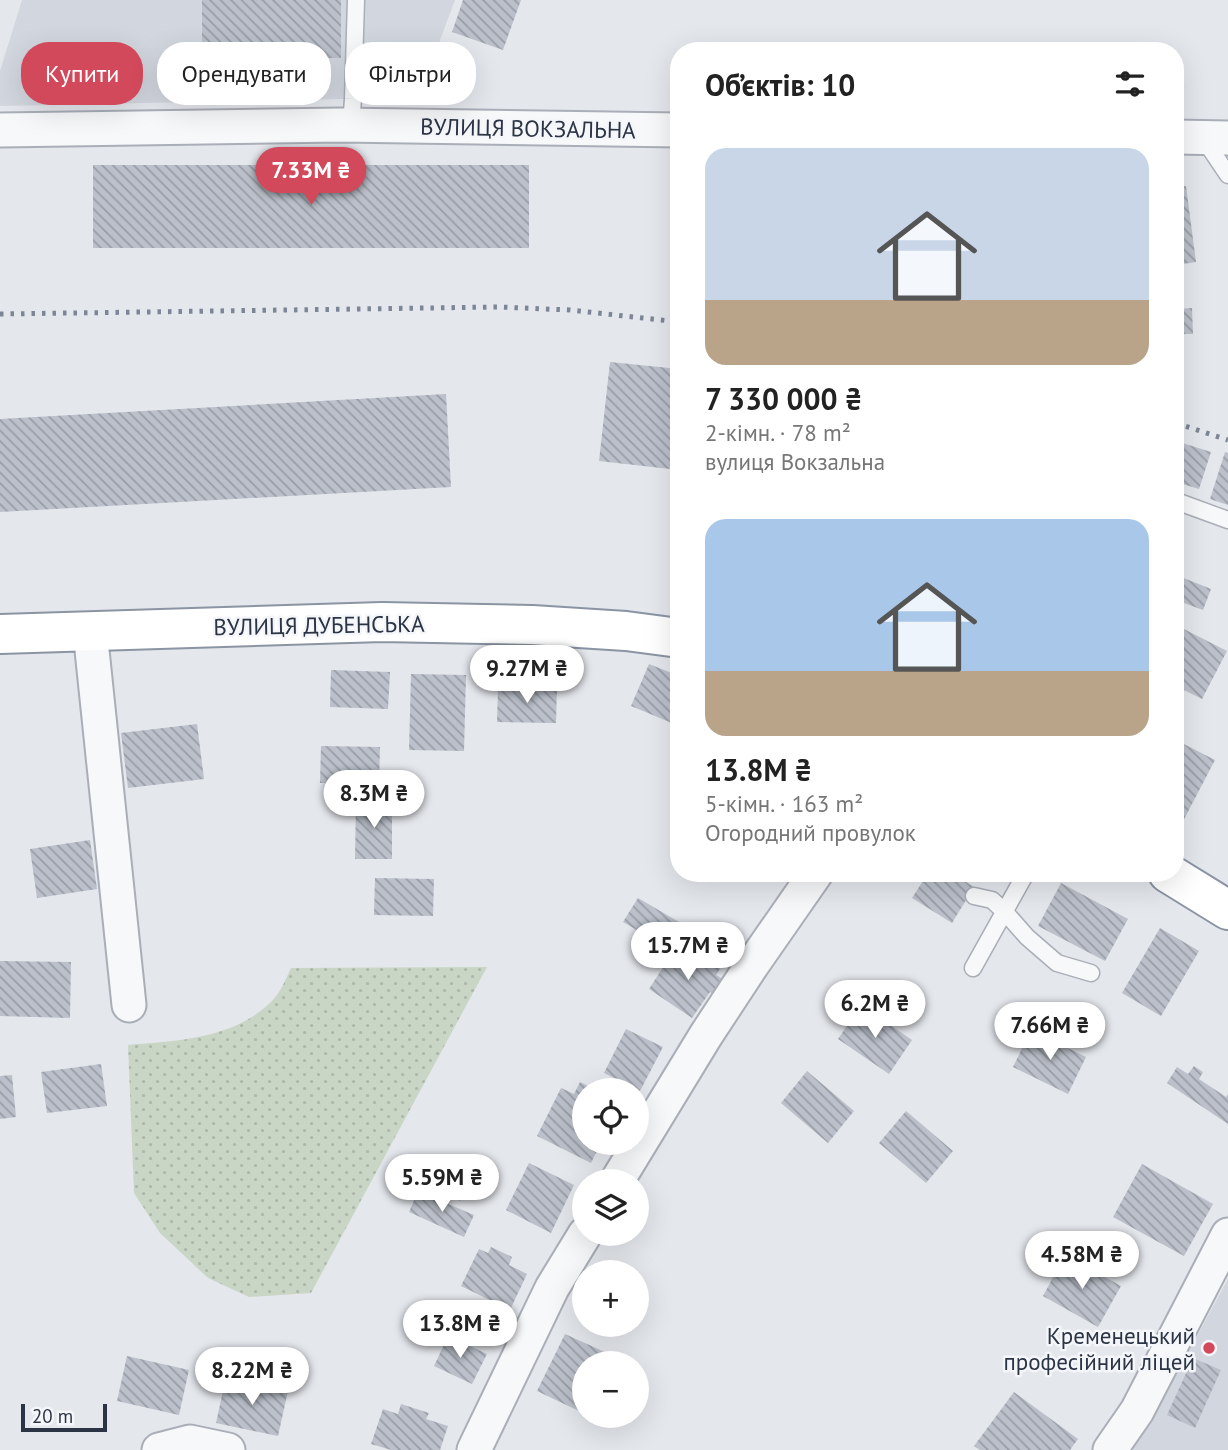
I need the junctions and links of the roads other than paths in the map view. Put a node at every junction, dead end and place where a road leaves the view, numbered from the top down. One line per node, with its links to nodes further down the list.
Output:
1 (356, 0): 2 (lane)
2 (351, 125): 3 (street, ВУЛИЦЯ ВОКЗАЛЬНА); 4 (street, ВУЛИЦЯ ВОКЗАЛЬНА)
3 (0, 130)
4 (670, 130)
5 (1202, 137): 6 (lane)
6 (1228, 175)
7 (1184, 504): 8 (lane)
8 (1228, 520)
9 (90, 631): 10 (highway, ВУЛИЦЯ ДУБЕНСЬКА); 11 (highway, ВУЛИЦЯ ДУБЕНСЬКА); 20 (street)
10 (0, 634)
11 (670, 637)
12 (811, 882): 21 (street)
13 (1021, 882): 17 (lane)
14 (1183, 882): 16 (highway)
15 (974, 896): 17 (lane)
16 (1228, 910)
17 (1005, 912): 18 (lane); 19 (lane)
18 (973, 968)
19 (1091, 973)
20 (129, 1005)
21 (624, 1169)
22 (1228, 1235): 27 (street)
23 (578, 1246): 26 (street)
24 (159, 1450): 25 (street)
25 (228, 1450)
26 (474, 1450)
27 (1110, 1450)

